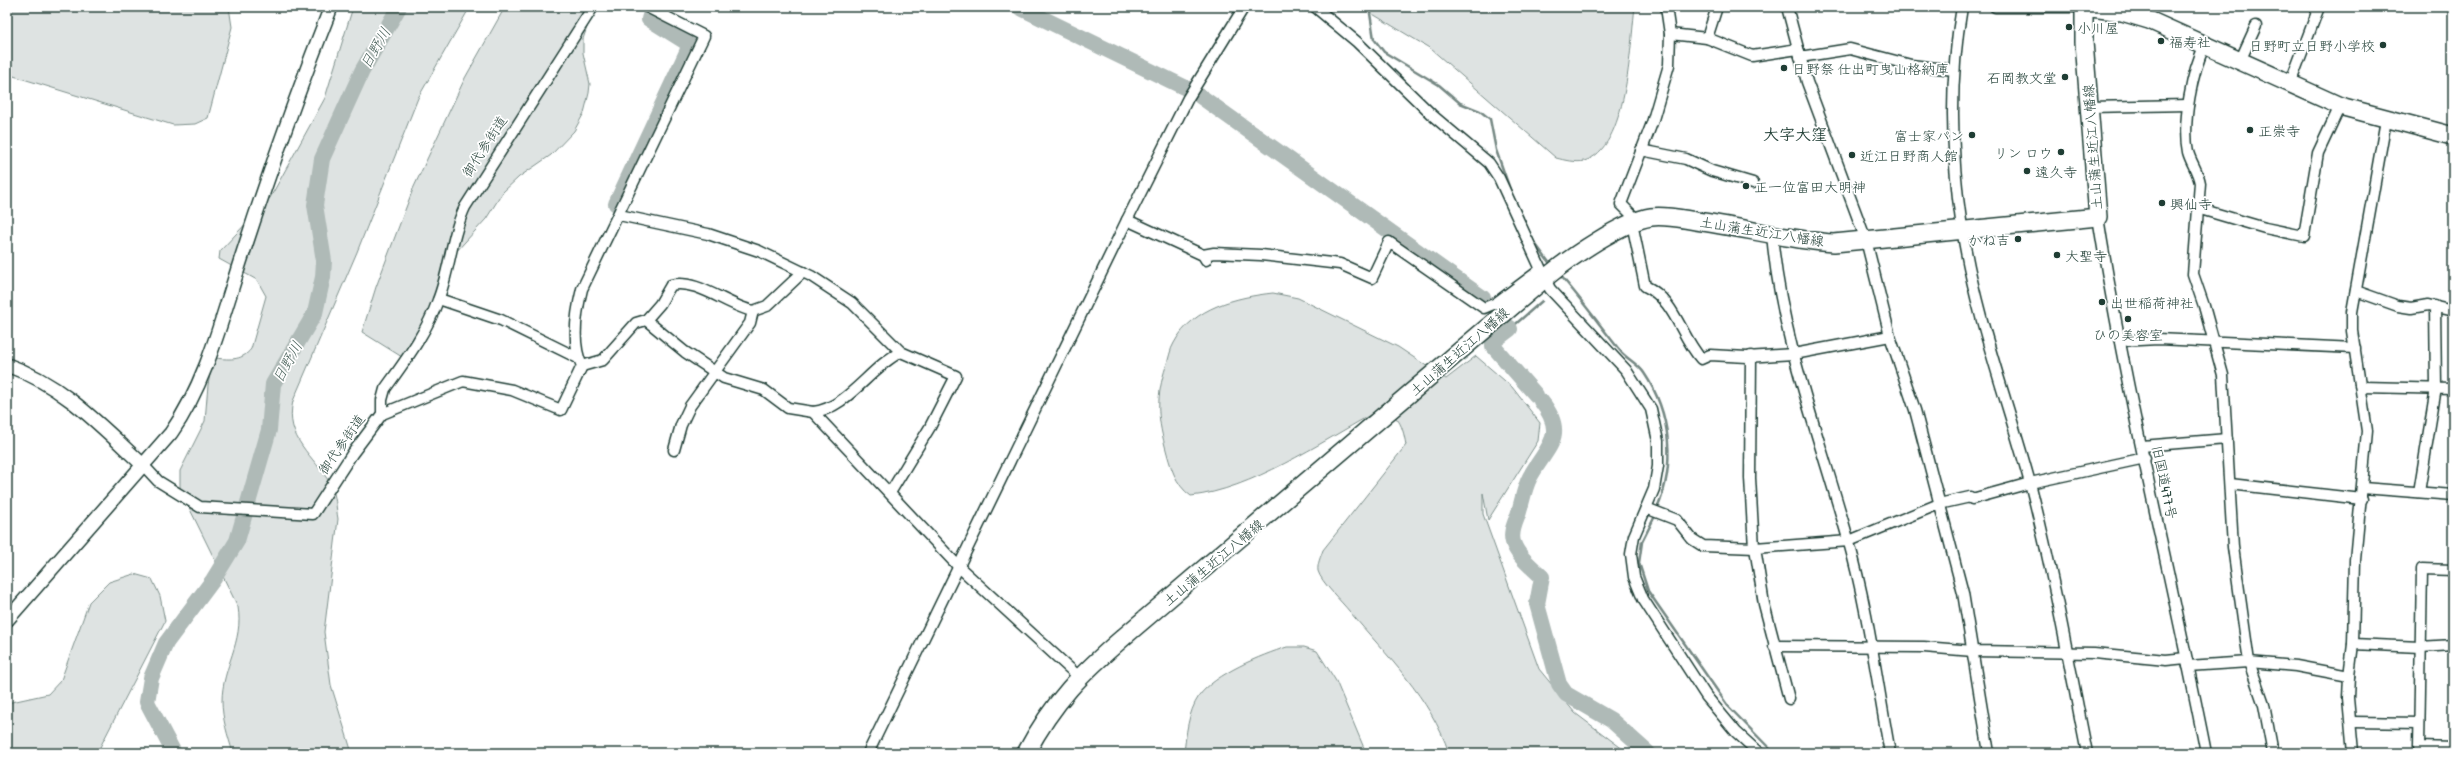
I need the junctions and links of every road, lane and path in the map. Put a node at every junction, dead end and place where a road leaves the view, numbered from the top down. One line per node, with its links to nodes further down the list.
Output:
1 (331, 7): 63 (street)
2 (593, 7): 39 (street, 御代参街道)
3 (647, 7): 29 (street)
4 (1244, 7): 31 (street)
5 (1315, 7): 37 (street)
6 (1666, 7): 14 (street)
7 (1717, 7): 15 (street)
8 (1787, 7): 17 (street)
9 (1962, 7): 19 (street)
10 (1995, 7): 11 (street)
11 (2084, 7): 16 (main road); 23 (main road, 土山蒲生近江八幡線)
12 (2319, 7): 20 (street)
13 (2256, 26): 18 (street)
14 (1670, 34): 15 (street); 26 (street)
15 (1706, 38): 17 (street)
16 (2206, 45): 18 (main road); 21 (street)
17 (1799, 53): 19 (street); 35 (street)
18 (2240, 61): 20 (main road)
19 (1954, 70): 33 (street)
20 (2290, 84): 22 (main road)
21 (2188, 105): 23 (street); 28 (street)
22 (2340, 106): 24 (main road); 28 (street)
23 (2089, 107): 30 (main road, 土山蒲生近江八幡線)
24 (2386, 120): 25 (main road); 38 (street)
25 (2453, 136)
26 (1641, 150): 27 (street); 32 (street)
27 (1753, 183)
28 (2197, 208): 46 (street)
29 (619, 215): 36 (street); 51 (street)
30 (2098, 217): 33 (main road, 土山蒲生近江八幡線); 45 (street, 旧国道477号)
31 (1127, 220): 37 (street); 75 (street)
32 (1634, 222): 34 (main road, 土山蒲生近江八幡線); 37 (main road, 土山蒲生近江八幡線); 50 (street)
33 (1962, 229): 35 (main road, 土山蒲生近江八幡線); 64 (street)
34 (1772, 234): 35 (main road, 土山蒲生近江八幡線); 49 (street)
35 (1866, 240): 44 (street)
36 (803, 272): 41 (street); 48 (street)
37 (1544, 275): 72 (street); 88 (main road, 土山蒲生近江八幡線)
38 (2356, 291): 40 (street); 47 (street)
39 (439, 299): 51 (street); 58 (street, 御代参街道)
40 (2435, 306): 42 (street); 55 (street)
41 (753, 311): 43 (street); 53 (street)
42 (2453, 311)
43 (646, 320): 51 (street); 53 (street)
44 (1890, 336): 49 (street); 71 (street)
45 (2120, 341): 46 (street); 60 (street, 旧国道477号)
46 (2214, 342): 47 (street); 59 (street)
47 (2355, 348): 54 (street)
48 (901, 352): 57 (street); 68 (street)
49 (1794, 354): 50 (street); 73 (street)
50 (1751, 356): 74 (street)
51 (580, 362): 58 (street)
52 (7, 365): 63 (street)
53 (716, 373): 57 (street); 61 (street)
54 (2362, 387): 55 (street); 66 (street)
55 (2436, 388): 56 (street); 67 (street)
56 (2453, 389)
57 (813, 412): 68 (street)
58 (382, 414): 63 (street, 御代参街道)
59 (2227, 439): 60 (street); 65 (street)
60 (2142, 446): 62 (street, 旧国道477号)
61 (674, 450)
62 (2145, 458): 64 (street); 85 (street, 旧国道477号)
63 (144, 466): 77 (street)
64 (2030, 483): 71 (street); 84 (street)
65 (2230, 484): 70 (street); 86 (street)
66 (2363, 488): 67 (street); 70 (street)
67 (2419, 492): 69 (street)
68 (890, 493): 75 (street)
69 (2453, 495)
70 (2362, 499): 78 (street)
71 (1939, 504): 73 (street); 83 (street)
72 (1648, 509): 74 (street); 95 (street)
73 (1849, 541): 74 (street); 81 (street)
74 (1755, 548): 80 (street)
75 (958, 566): 88 (street); 93 (street)
76 (2453, 570): 82 (street)
77 (7, 620)
78 (2353, 644): 82 (street); 87 (street)
79 (2453, 644): 82 (street)
80 (1774, 646): 81 (street); 89 (street)
81 (1871, 646): 83 (street); 96 (street)
82 (2420, 647): 91 (street)
83 (1973, 652): 84 (street); 97 (street)
84 (2067, 652): 85 (street); 98 (street)
85 (2187, 662): 86 (street); 99 (street, 旧国道477号)
86 (2249, 662): 87 (street); 100 (street)
87 (2349, 676): 90 (street)
88 (1079, 677): 94 (main road, 土山蒲生近江八幡線)
89 (1789, 699)
90 (2352, 722): 91 (street); 101 (street)
91 (2419, 723): 92 (street)
92 (2453, 748)
93 (868, 753)
94 (1026, 753)
95 (1759, 753)
96 (1890, 753)
97 (1989, 753)
98 (2087, 753)
99 (2206, 753)
100 (2273, 753)
101 (2353, 753)

